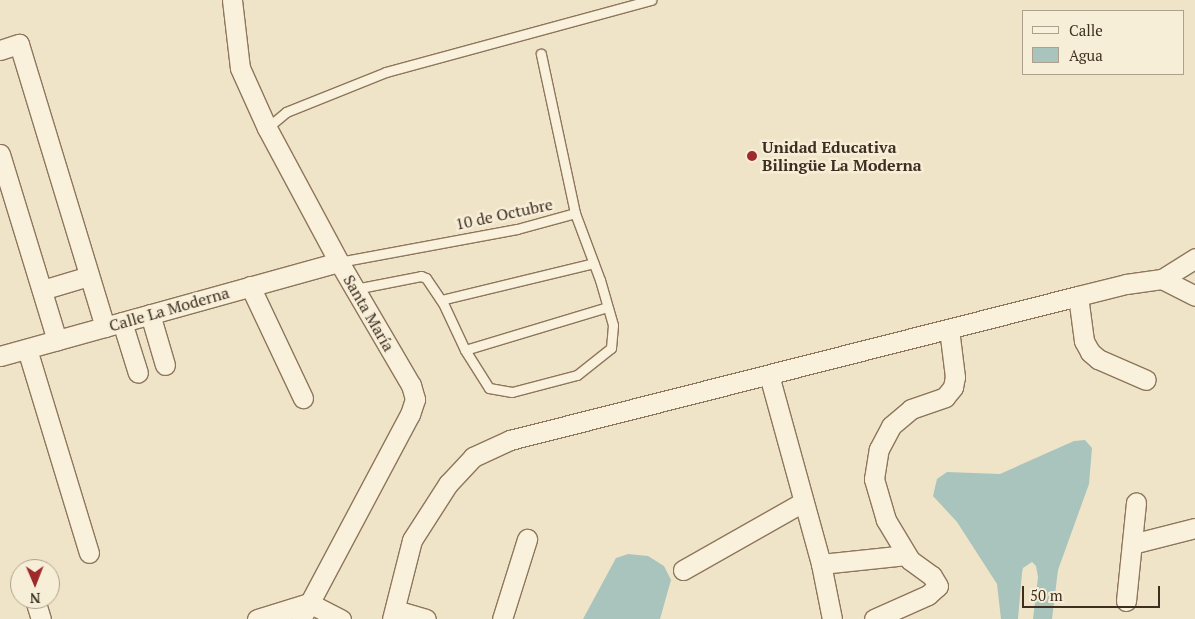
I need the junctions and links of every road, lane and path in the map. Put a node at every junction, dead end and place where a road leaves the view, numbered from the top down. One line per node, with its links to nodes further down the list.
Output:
1 (232, 0): 5 (street, Santa María)
2 (651, 0): 5 (lane)
3 (0, 50): 11 (street)
4 (541, 54): 7 (lane, 10 de Octubre)
5 (267, 128): 9 (street, Santa María)
6 (0, 154): 15 (street)
7 (575, 213): 9 (lane, 10 de Octubre); 10 (lane)
8 (1195, 258): 12 (street)
9 (339, 262): 13 (street, Calle La Moderna); 14 (street, Santa María)
10 (594, 263): 18 (lane); 19 (lane)
11 (89, 276): 15 (street); 21 (street)
12 (1162, 279): 16 (street); 17 (street)
13 (250, 286): 20 (street, Calle La Moderna); 31 (street)
14 (355, 289): 18 (lane); 42 (street, Santa María)
15 (42, 290): 23 (street)
16 (1078, 296): 22 (street); 30 (street)
17 (1195, 296)
18 (441, 300): 25 (lane)
19 (607, 307): 25 (lane); 25 (lane)
20 (150, 314): 21 (street, Calle La Moderna); 27 (street)
21 (113, 325): 23 (street, Calle La Moderna); 28 (street)
22 (949, 329): 29 (street); 38 (street)
23 (57, 341): 24 (street, Calle La Moderna)
24 (27, 349): 26 (street, Calle La Moderna); 37 (street)
25 (466, 350)
26 (0, 356)
27 (165, 365)
28 (138, 373)
29 (769, 375): 32 (street); 43 (street)
30 (1146, 380)
31 (303, 398)
32 (803, 502): 39 (street); 40 (street)
33 (1136, 503): 36 (street)
34 (1195, 528): 36 (street)
35 (527, 539): 47 (street)
36 (1132, 544): 41 (street)
37 (89, 553)
38 (907, 555): 39 (street); 49 (street)
39 (821, 564): 48 (street)
40 (683, 570)
41 (1126, 601)
42 (305, 611): 44 (street); 45 (street)
43 (394, 614): 46 (street)
44 (257, 619)
45 (341, 619)
46 (426, 619)
47 (502, 619)
48 (832, 619)
49 (874, 619)

